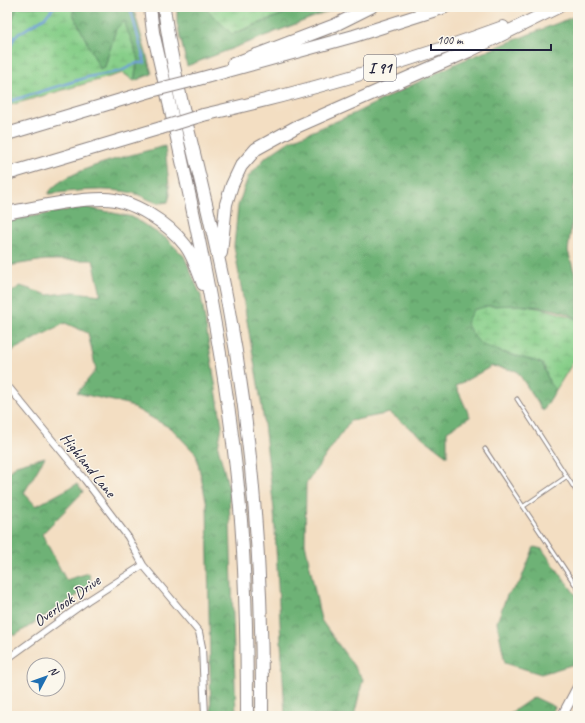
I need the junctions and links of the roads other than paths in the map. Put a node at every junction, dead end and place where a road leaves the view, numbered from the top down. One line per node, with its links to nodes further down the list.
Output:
1 (150, 7): 12 (highway)
2 (164, 7): 11 (highway)
3 (371, 7): 7 (highway)
4 (445, 7): 7 (highway, I 91)
5 (553, 7): 9 (highway, I 91, bridge)
6 (558, 7): 11 (highway)
7 (195, 80): 8 (highway, I 91, bridge)
8 (7, 134)
9 (7, 174)
10 (7, 213): 12 (highway)
11 (221, 268): 25 (highway)
12 (210, 298): 24 (highway)
13 (7, 385): 19 (street, Highland Lane)
14 (517, 399): 16 (lane)
15 (485, 449): 18 (lane)
16 (566, 477): 17 (lane); 18 (lane)
17 (578, 494)
18 (524, 506): 20 (lane)
19 (143, 565): 21 (street, Overlook Drive); 23 (street, Highland Lane)
20 (578, 589)
21 (7, 659)
22 (578, 686): 26 (main road)
23 (205, 716)
24 (247, 716)
25 (262, 716)
26 (562, 716)

